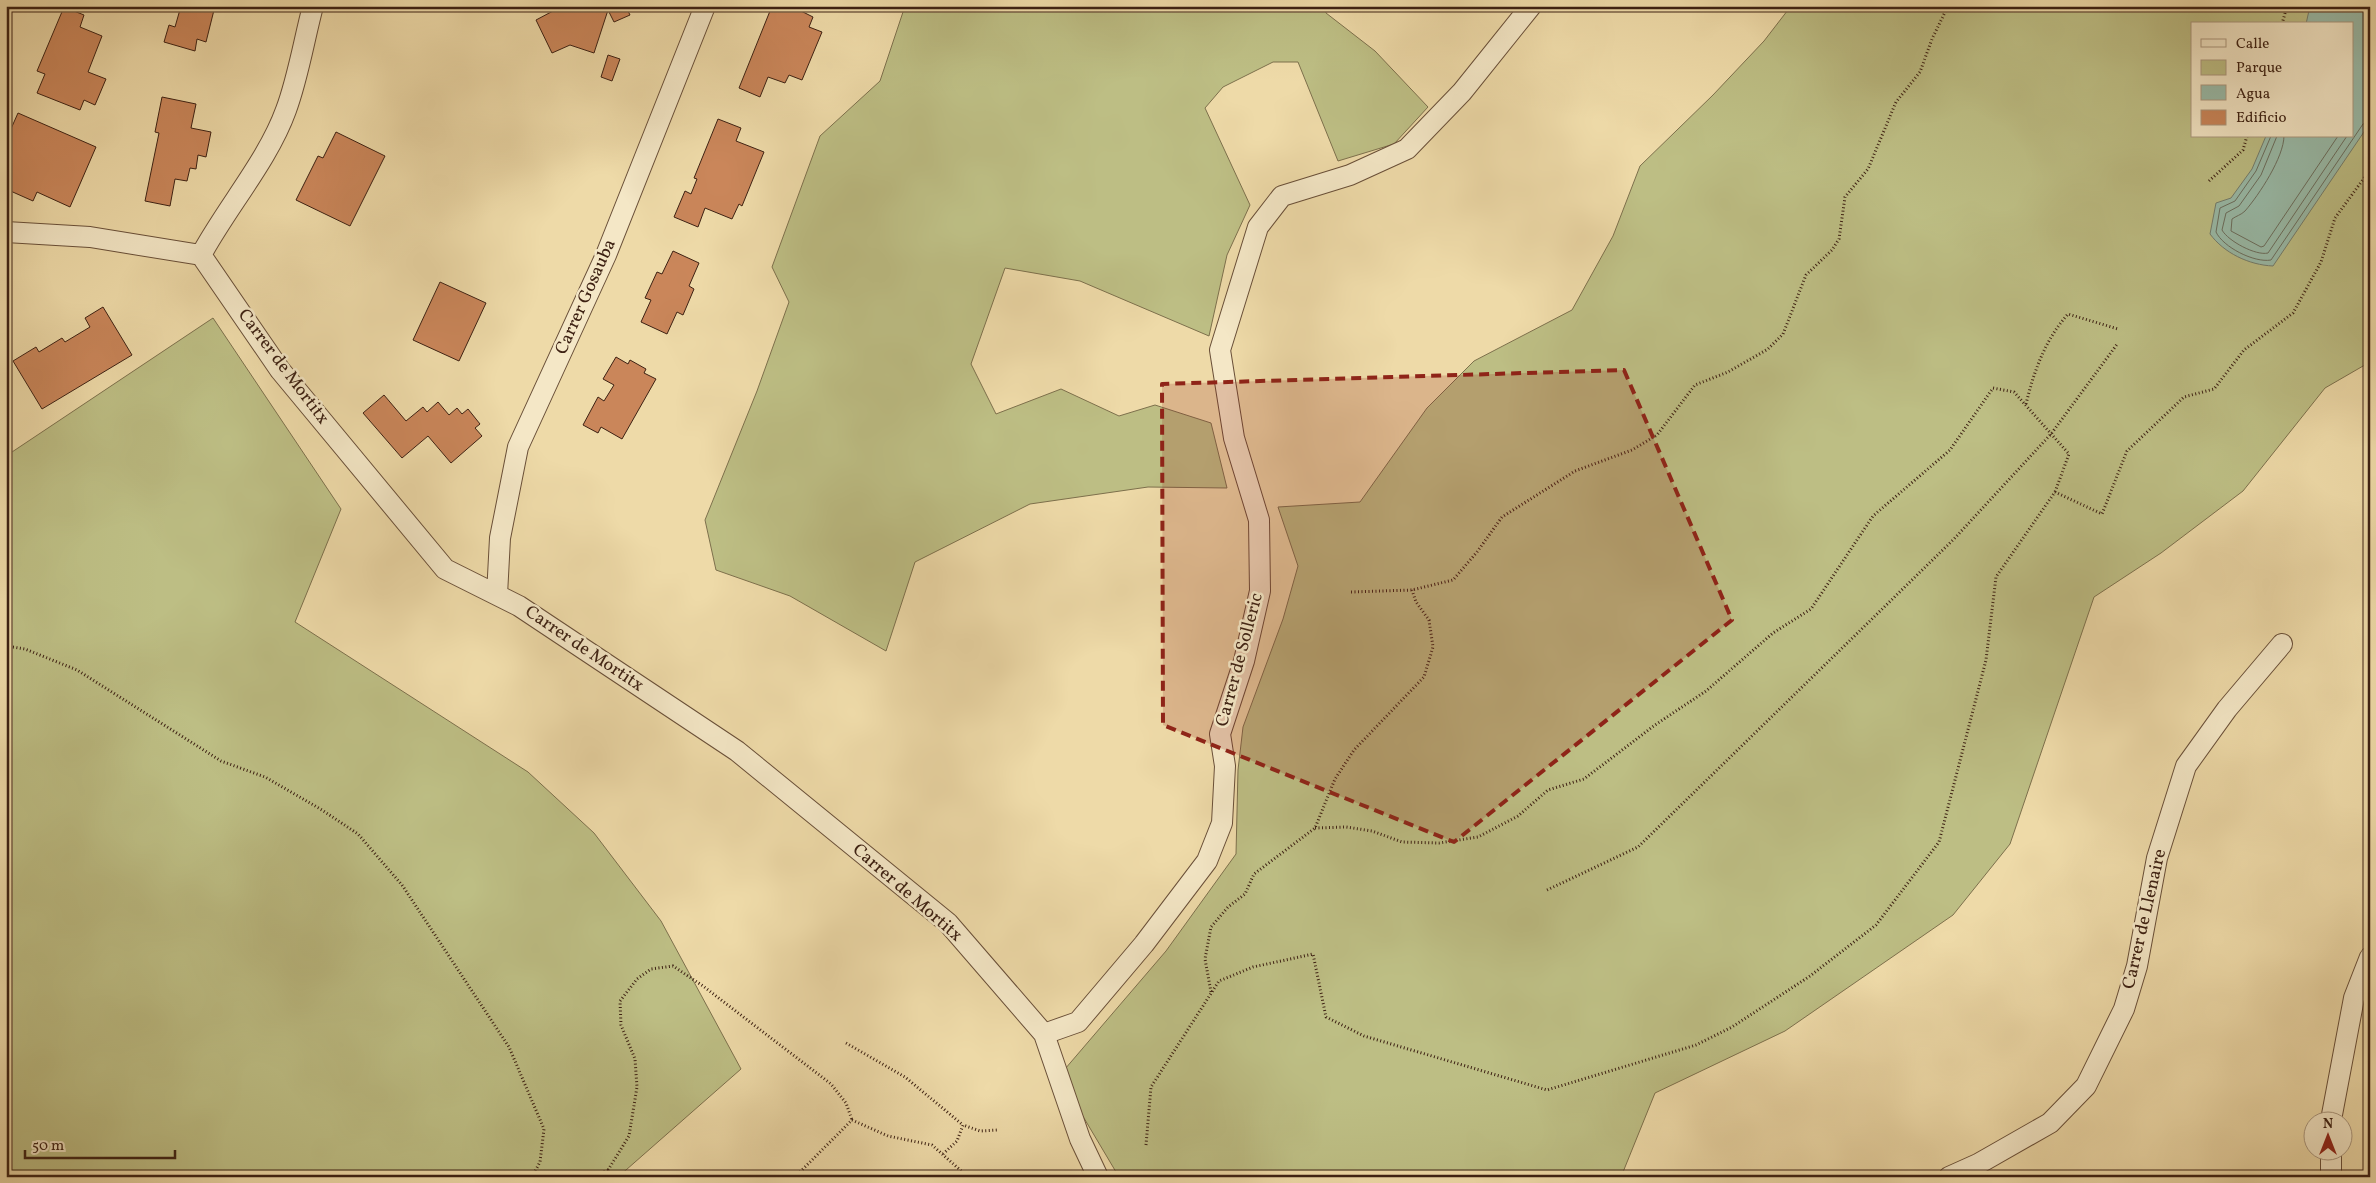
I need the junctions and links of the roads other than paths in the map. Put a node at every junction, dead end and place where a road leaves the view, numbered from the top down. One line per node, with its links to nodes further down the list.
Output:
1 (313, 6): 5 (street)
2 (704, 6): 6 (street, Carrer Gosauba)
3 (1531, 6): 9 (street, Carrer de Solleric)
4 (6, 232): 5 (street)
5 (201, 254): 6 (street, Carrer de Mortitx)
6 (497, 595): 9 (street, Carrer de Mortitx)
7 (2282, 644): 13 (street, Carrer de Llenaire)
8 (2370, 957): 10 (street)
9 (1044, 1034): 12 (street, Carrer de Mortitx)
10 (2333, 1110)
11 (2331, 1160): 14 (street)
12 (1098, 1177)
13 (1949, 1177)
14 (2331, 1177)

